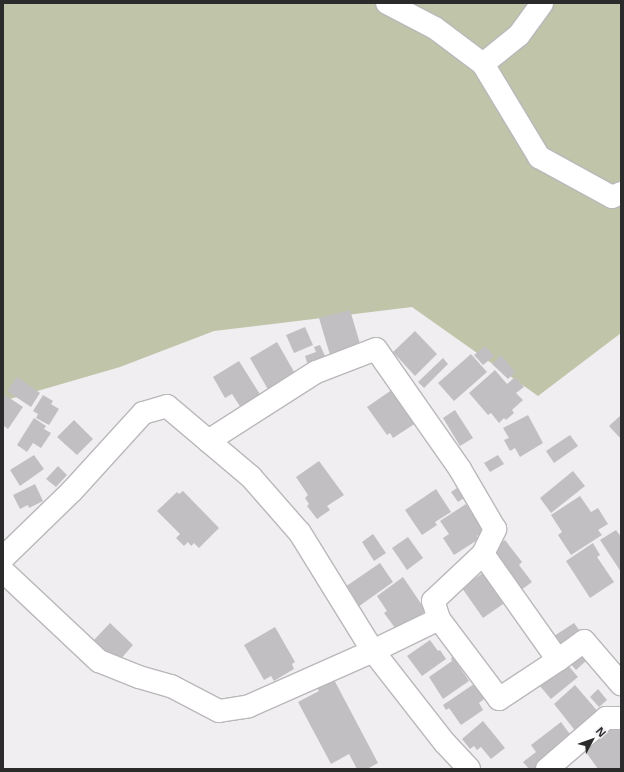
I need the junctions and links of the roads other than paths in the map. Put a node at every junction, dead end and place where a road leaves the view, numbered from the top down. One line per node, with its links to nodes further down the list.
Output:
1 (387, 3): 3 (street)
2 (542, 3): 3 (street)
3 (483, 64): 4 (street)
4 (621, 193)
5 (208, 440): 6 (street); 7 (street); 10 (street)
6 (483, 554): 9 (street); 11 (street)
7 (3, 558)
8 (3, 571): 10 (street)
9 (439, 619): 10 (street); 11 (street)
10 (374, 651): 14 (street)
11 (558, 660): 12 (street)
12 (621, 684)
13 (621, 718): 15 (street)
14 (469, 769)
15 (547, 769)

